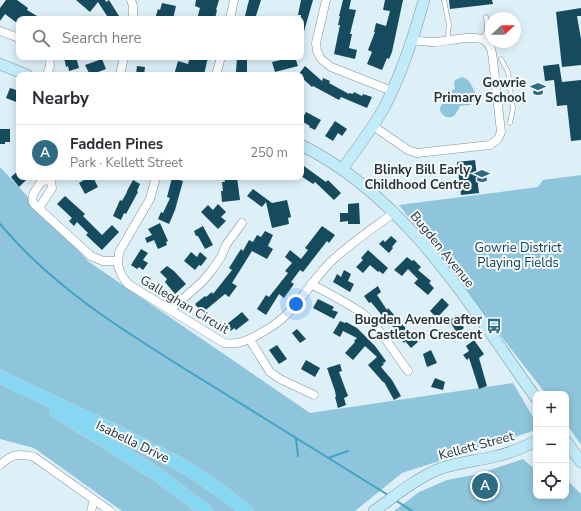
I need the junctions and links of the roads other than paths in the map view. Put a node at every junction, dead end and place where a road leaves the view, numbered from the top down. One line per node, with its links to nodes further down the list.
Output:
1 (234, 0): 7 (street)
2 (326, 0): 23 (street)
3 (424, 0): 12 (street)
4 (444, 0): 13 (lane)
5 (132, 1): 6 (street)
6 (134, 16)
7 (231, 16)
8 (0, 31): 10 (street)
9 (485, 34): 11 (lane)
10 (16, 37)
11 (483, 39): 13 (street); 25 (street)
12 (411, 40): 13 (street); 23 (street)
13 (449, 41)
14 (501, 59): 24 (lane)
15 (49, 60): 20 (street)
16 (123, 60): 21 (street)
17 (220, 60): 22 (street)
18 (0, 64): 19 (street)
19 (20, 72)
20 (48, 72)
21 (121, 72)
22 (217, 72)
23 (392, 92): 25 (street)
24 (510, 123)
25 (373, 126): 27 (street)
26 (304, 146): 27 (street, Bugden Avenue)
27 (342, 169): 30 (street, Bugden Avenue)
28 (155, 180): 32 (street)
29 (39, 208): 32 (street)
30 (394, 212): 33 (street, Galleghan Circuit); 40 (street, Bugden Avenue)
31 (242, 224): 34 (street)
32 (118, 261): 34 (street, Galleghan Circuit)
33 (311, 284): 35 (street, Galleghan Circuit); 36 (street)
34 (170, 310): 35 (street, Galleghan Circuit)
35 (250, 340): 39 (street)
36 (408, 371)
37 (0, 376): 38 (main road, Isabella Drive)
38 (13, 383): 47 (main road, Isabella Drive); 50 (main road, Isabella Drive)
39 (314, 395)
40 (533, 395)
41 (533, 442): 46 (street, Kellett Street)
42 (569, 445): 43 (street)
43 (581, 462)
44 (0, 465): 45 (street)
45 (94, 500): 48 (street); 49 (street)
46 (381, 508): 51 (street, Kellett Street)
47 (245, 509)
48 (90, 511)
49 (110, 511)
50 (206, 511)
51 (374, 511)

